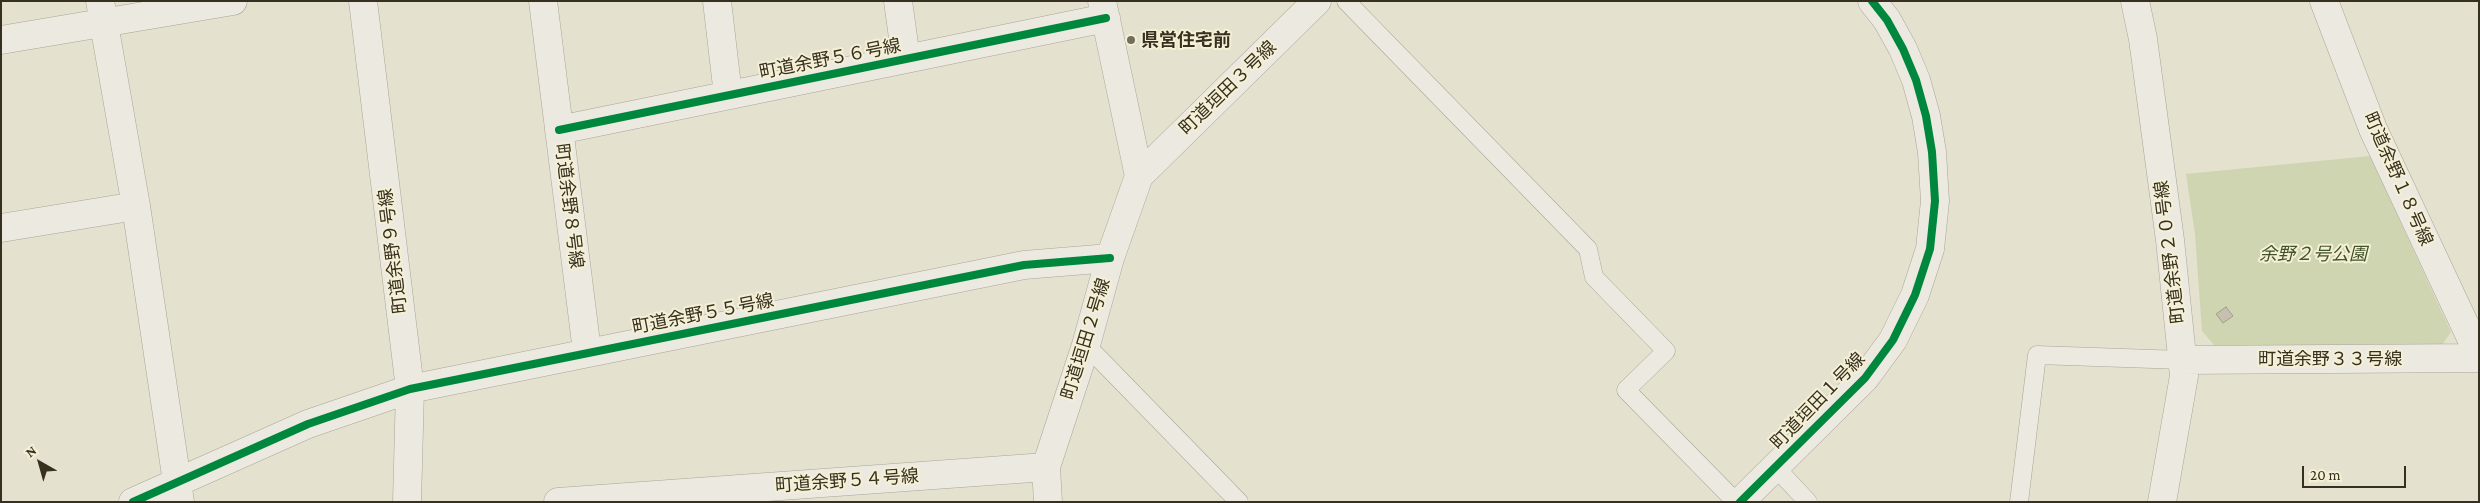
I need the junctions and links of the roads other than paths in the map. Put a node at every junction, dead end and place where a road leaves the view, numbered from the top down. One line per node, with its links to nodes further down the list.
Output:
1 (233, 1): 12 (street)
2 (363, 1): 25 (street, 町道余野９号線)
3 (543, 1): 16 (street, 町道余野８号線)
4 (717, 1): 15 (street)
5 (898, 1): 14 (street)
6 (1317, 1): 17 (street, 町道垣田３号線)
7 (1346, 1): 34 (lane)
8 (1872, 1): 27 (street, 町道垣田１号線)
9 (2135, 1): 24 (street, 町道余野２０号線)
10 (2324, 1): 23 (street, 町道余野１８号線)
11 (1104, 10): 14 (street, 町道余野５６号線); 17 (street)
12 (101, 12): 13 (street); 18 (street)
13 (1, 40)
14 (906, 59): 15 (street, 町道余野５６号線)
15 (728, 95): 16 (street, 町道余野５６号線)
16 (559, 130): 22 (street, 町道余野８号線)
17 (1139, 176): 20 (street, 町道垣田２号線)
18 (136, 206): 19 (street); 28 (street)
19 (1, 228)
20 (1110, 258): 21 (street, 町道垣田２号線); 22 (street, 町道余野５５号線)
21 (1086, 345): 26 (street, 町道垣田２号線); 33 (lane)
22 (587, 351): 25 (street, 町道余野５５号線)
23 (2479, 356): 24 (street, 町道余野３３号線)
24 (2182, 360): 37 (lane); 38 (street, 町道余野２０号線)
25 (410, 388): 28 (street, 町道余野５５号線); 30 (street, 町道余野９号線)
26 (1046, 467): 31 (street, 町道余野５４号線); 32 (street, 町道垣田２号線)
27 (1776, 468): 35 (street, 町道垣田１号線); 36 (lane)
28 (179, 492): 29 (street, 町道余野５５号線)
29 (133, 502)
30 (407, 502)
31 (558, 502)
32 (1048, 502)
33 (1238, 502)
34 (1736, 502)
35 (1740, 502)
36 (1808, 502)
37 (2019, 502)
38 (2162, 502)

